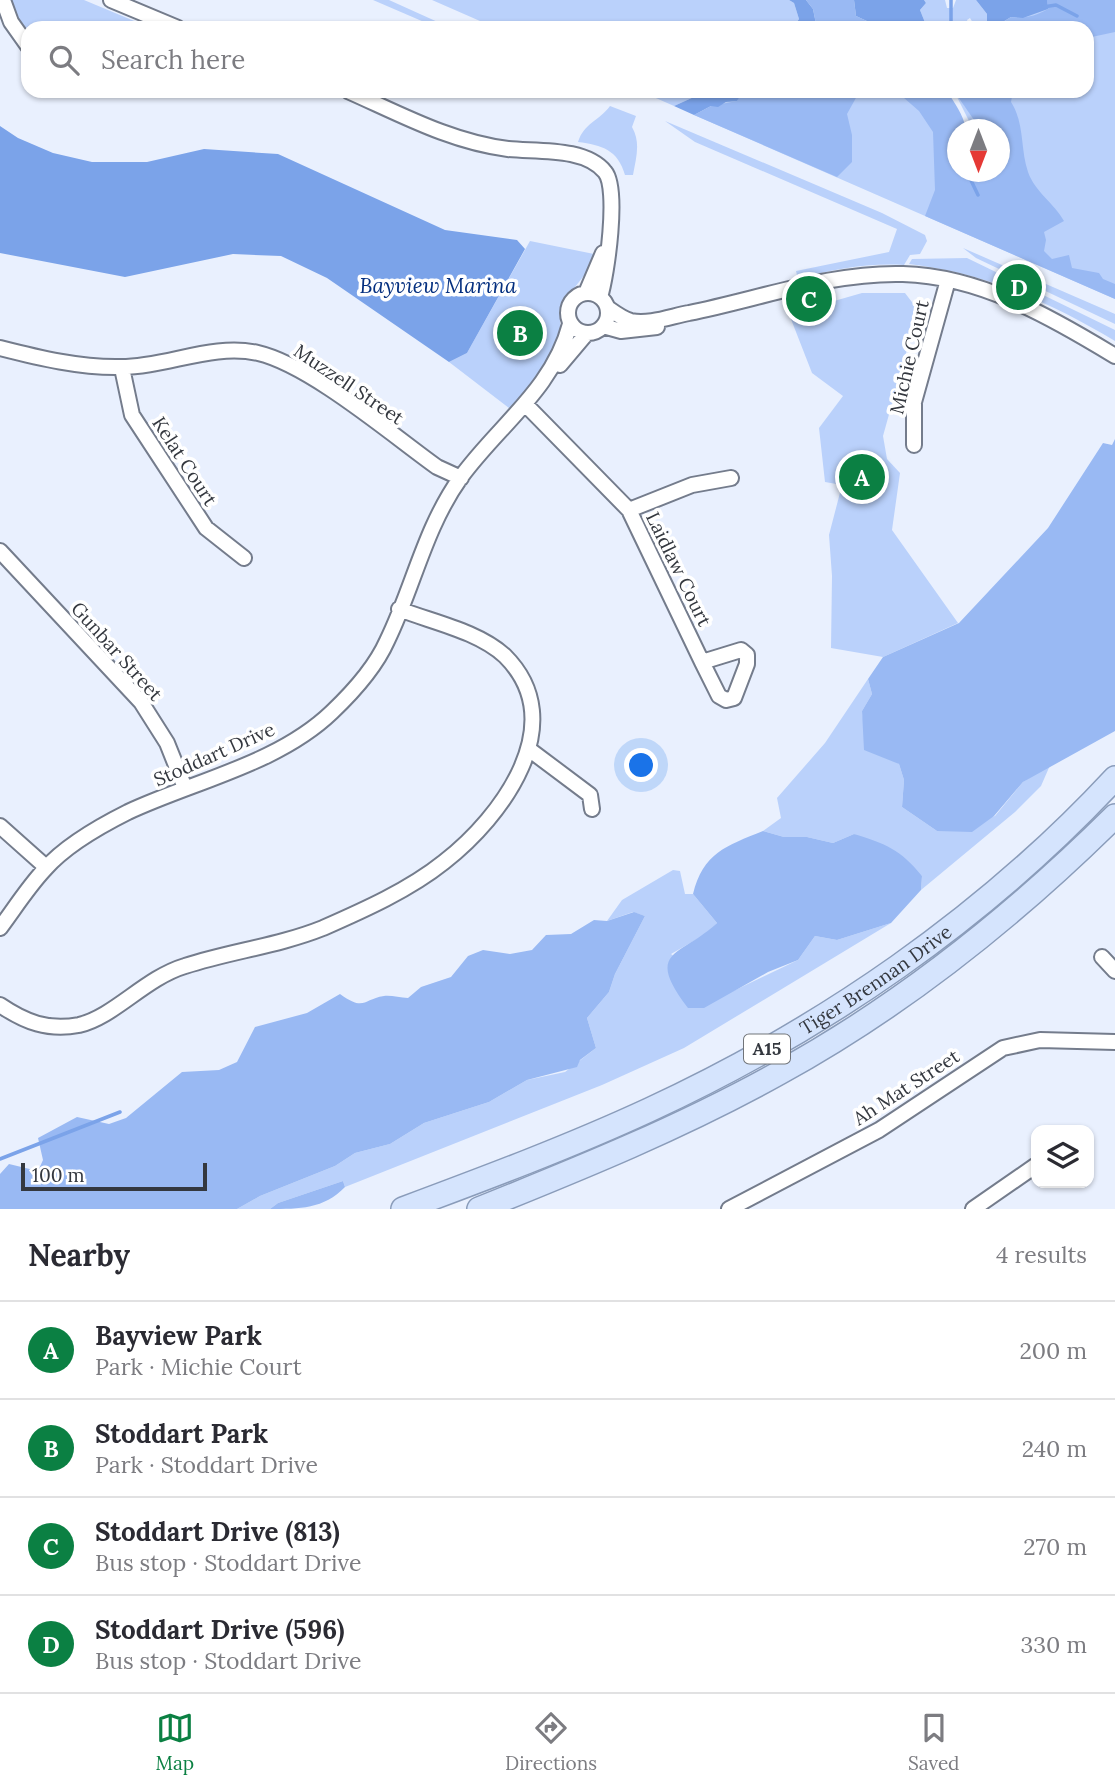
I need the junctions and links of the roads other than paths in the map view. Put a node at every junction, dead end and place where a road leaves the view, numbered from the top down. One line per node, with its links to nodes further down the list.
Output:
1 (3, 0): 4 (street)
2 (111, 0): 3 (street)
3 (161, 21)
4 (21, 36)
5 (364, 98): 6 (street)
6 (607, 242): 8 (street); 9 (street)
7 (948, 280): 10 (street); 15 (street); 19 (street, Michie Court)
8 (586, 293): 9 (street); 11 (street)
9 (604, 303): 10 (street); 12 (street)
10 (686, 313): 12 (street)
11 (570, 324): 13 (street); 17 (street, Stoddart Drive)
12 (603, 326): 13 (street)
13 (587, 333): 17 (street, Stoddart Drive)
14 (0, 348): 16 (street, Muzzell Street)
15 (1115, 356)
16 (122, 368): 20 (street, Muzzell Street); 24 (street, Kelat Court)
17 (546, 377): 18 (street, Stoddart Drive)
18 (526, 405): 20 (street, Stoddart Drive); 22 (street, Laidlaw Court)
19 (914, 444)
20 (461, 478): 25 (street, Stoddart Drive)
21 (731, 478): 22 (street)
22 (629, 510): 26 (street, Laidlaw Court)
23 (0, 551): 29 (street, Gunbar Street)
24 (244, 558)
25 (399, 609): 27 (street); 29 (street, Stoddart Drive)
26 (702, 662)
27 (530, 750): 30 (street); 37 (street)
28 (1115, 778): 41 (main road, Tiger Brennan Drive / A15)
29 (185, 788): 33 (street, Stoddart Drive)
30 (592, 808)
31 (1115, 816): 42 (main road, Tiger Brennan Drive / A15)
32 (0, 826): 33 (street)
33 (46, 867): 34 (street, Stoddart Drive)
34 (0, 928)
35 (1102, 957): 36 (street)
36 (1115, 971)
37 (0, 1005)
38 (1115, 1042): 43 (street, Ah Mat Street)
39 (1031, 1170): 40 (street)
40 (993, 1203): 44 (street)
41 (404, 1209)
42 (479, 1209)
43 (729, 1209)
44 (973, 1209)

